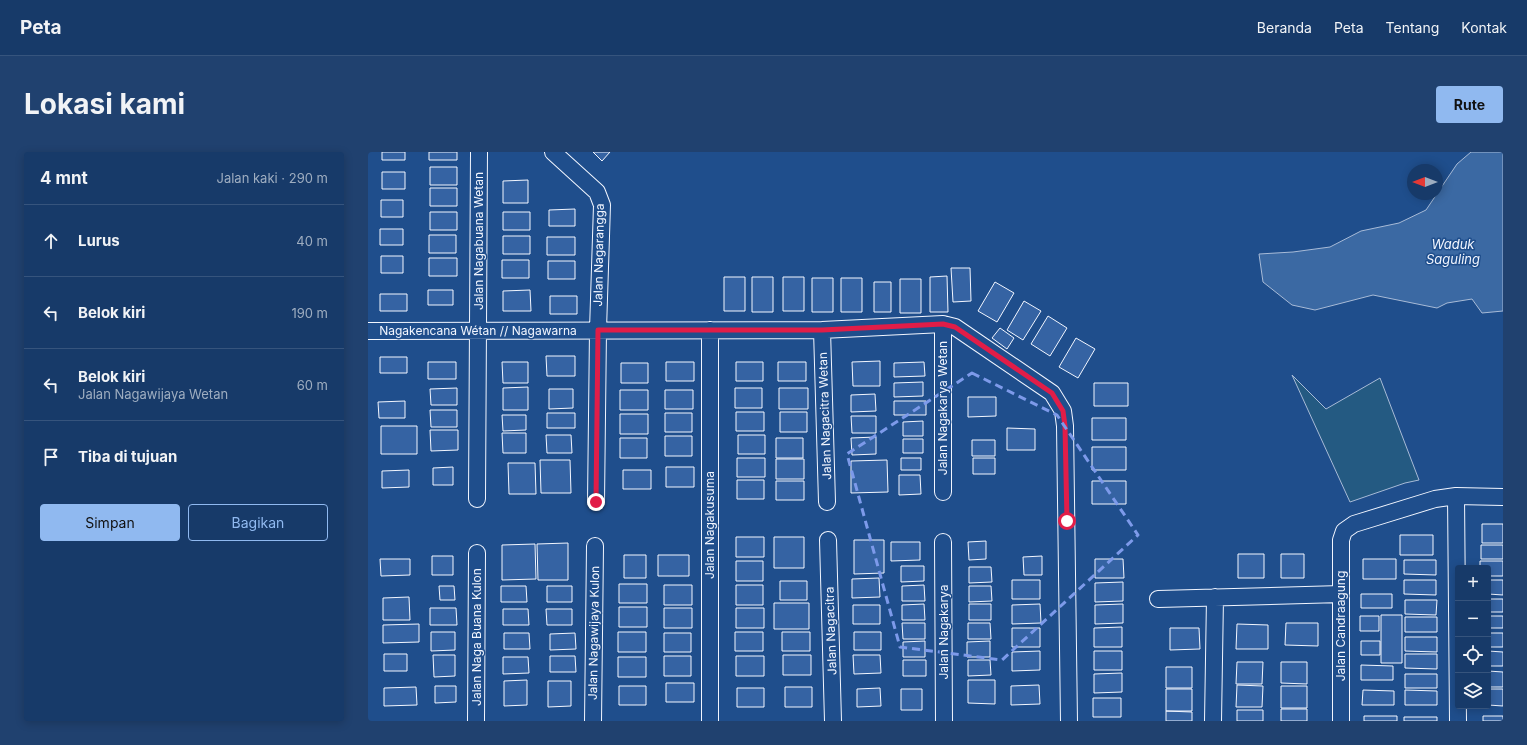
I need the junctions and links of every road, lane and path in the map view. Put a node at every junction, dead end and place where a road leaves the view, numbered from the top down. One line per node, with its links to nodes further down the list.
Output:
1 (479, 152): 8 (street, Jalan Nagabuana Wetan)
2 (553, 152): 4 (street, Jalan Nagarangga)
3 (943, 324): 6 (street, Nagakencana Wétan // Nagawarna); 9 (street, Jalan Nagakarya Wetan); 27 (street, Nagakencana Wétan // Nagawarna)
4 (598, 330): 5 (street, Nagakencana Wétan // Nagawarna); 8 (street, Nagakencana Wétan // Nagawarna); 13 (street, Jalan Nagarangga)
5 (710, 330): 6 (street, Nagakencana Wétan // Nagawarna); 24 (street, Jalan Nagakusuma)
6 (822, 330): 14 (street, Jalan Nagacitra Wetan)
7 (368, 331): 8 (street, Nagakencana Wétan // Nagawarna)
8 (478, 331): 12 (street, Jalan Nagabuana Wetan)
9 (944, 492)
10 (1456, 496): 11 (street); 19 (street, Jalan Candraagung); 30 (street)
11 (1503, 497)
12 (477, 499)
13 (596, 502)
14 (827, 502)
15 (828, 540): 25 (street, Jalan Nagacitra)
16 (944, 542): 26 (street, Jalan Nagakarya)
17 (595, 546): 23 (street, Jalan Nagawijaya Kulon)
18 (477, 553): 22 (street, Jalan Naga Buana Kulon)
19 (1341, 594): 20 (street); 29 (street, Jalan Candraagung)
20 (1215, 597): 21 (street); 28 (street)
21 (1158, 599)
22 (476, 721)
23 (593, 721)
24 (710, 721)
25 (833, 721)
26 (944, 721)
27 (1069, 721)
28 (1213, 721)
29 (1340, 721)
30 (1458, 721)

